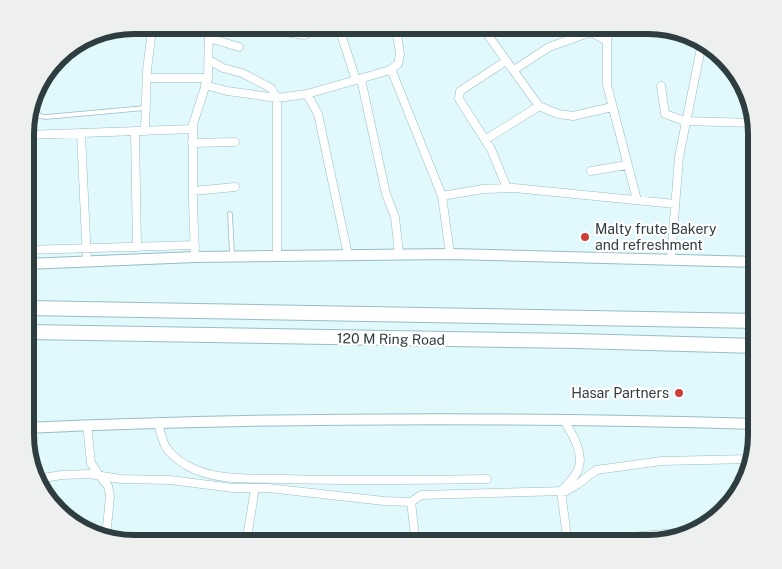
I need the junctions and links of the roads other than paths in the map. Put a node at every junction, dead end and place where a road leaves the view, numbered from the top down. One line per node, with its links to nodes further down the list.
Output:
1 (152, 34): 16 (street)
2 (209, 34): 10 (street); 12 (street)
3 (341, 34): 17 (street)
4 (397, 34): 14 (street)
5 (487, 34): 13 (street)
6 (578, 34): 15 (street)
7 (596, 34): 9 (street)
8 (608, 34): 9 (street)
9 (607, 41): 24 (street)
10 (239, 47)
11 (701, 49): 26 (street)
12 (209, 60): 18 (street); 21 (street)
13 (506, 61): 15 (street); 33 (street)
14 (391, 68): 17 (street); 41 (street)
15 (514, 70): 22 (street)
16 (147, 78): 18 (street); 23 (street)
17 (358, 80): 20 (street); 49 (street)
18 (206, 81): 21 (street); 28 (street)
19 (661, 86): 26 (street)
20 (307, 94): 21 (street); 51 (street)
21 (277, 98): 52 (street)
22 (539, 106): 24 (street); 33 (street)
23 (145, 108): 25 (lane); 30 (street)
24 (612, 108): 36 (street)
25 (37, 109)
26 (685, 121): 27 (street); 43 (street)
27 (747, 123)
28 (193, 129): 30 (street); 35 (street)
29 (135, 131): 30 (street); 31 (street); 46 (street)
30 (145, 131)
31 (81, 133): 32 (street); 47 (street)
32 (34, 136)
33 (485, 140): 39 (street)
34 (236, 142): 35 (street)
35 (192, 143): 40 (street)
36 (627, 165): 37 (street); 42 (street)
37 (591, 171)
38 (235, 187): 40 (street)
39 (507, 188): 41 (street); 42 (street)
40 (193, 190): 45 (street)
41 (442, 196): 50 (street)
42 (637, 200): 43 (street)
43 (675, 204): 55 (street)
44 (230, 214): 54 (lane)
45 (195, 245): 46 (street); 53 (street)
46 (137, 246): 47 (street)
47 (86, 248): 48 (street); 56 (street)
48 (34, 250)
49 (398, 254): 50 (street); 51 (street)
50 (450, 254): 55 (street)
51 (348, 255): 52 (street)
52 (277, 256): 54 (street)
53 (195, 257): 54 (street); 56 (street)
54 (232, 257)
55 (672, 258): 57 (street)
56 (87, 261): 58 (street)
57 (748, 262)
58 (34, 264)
59 (34, 308): 60 (highway, 120 M Ring Road)
60 (748, 321)
61 (34, 332): 62 (highway, 120 M Ring Road)
62 (748, 346)
63 (564, 420): 64 (street); 65 (street); 73 (street)
64 (158, 422): 66 (street); 71 (street)
65 (748, 424)
66 (87, 425): 67 (street); 69 (street)
67 (34, 428)
68 (745, 459): 73 (street)
69 (98, 474): 70 (street); 72 (street); 75 (street)
70 (43, 478)
71 (487, 479)
72 (255, 488): 74 (street); 76 (street)
73 (561, 491): 74 (street); 78 (street)
74 (411, 502): 77 (street)
75 (107, 527)
76 (247, 535)
77 (415, 535)
78 (567, 535)

